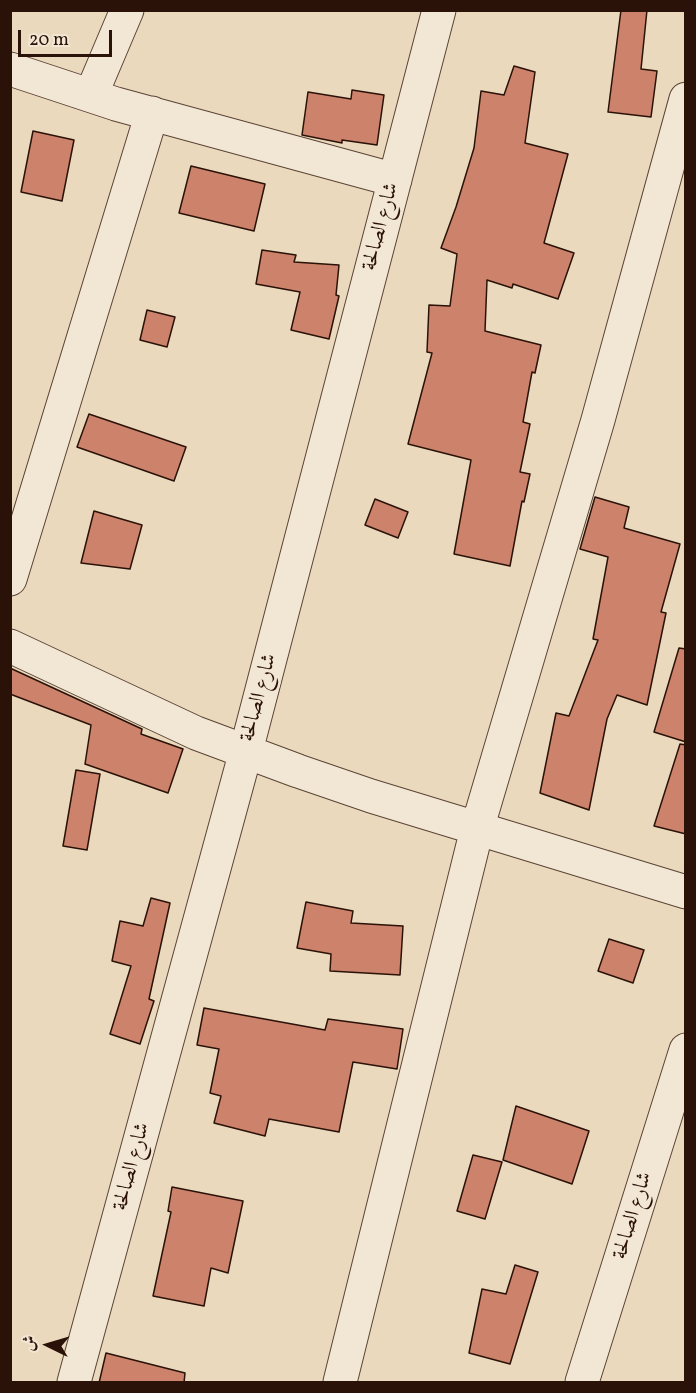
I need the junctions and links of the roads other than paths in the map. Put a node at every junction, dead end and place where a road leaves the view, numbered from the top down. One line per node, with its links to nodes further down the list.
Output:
1 (128, 10): 4 (street)
2 (439, 10): 7 (street, شارع الصالحة)
3 (10, 69): 4 (street)
4 (91, 95): 6 (street)
5 (686, 99): 11 (street)
6 (152, 113): 7 (street); 8 (street)
7 (395, 180): 10 (street, شارع الصالحة)
8 (10, 579)
9 (10, 646): 10 (street)
10 (246, 751): 11 (street); 14 (street, شارع الصالحة)
11 (477, 829): 12 (street); 15 (street)
12 (686, 892)
13 (686, 1050): 16 (street, شارع الصالحة)
14 (74, 1383)
15 (340, 1383)
16 (582, 1383)

